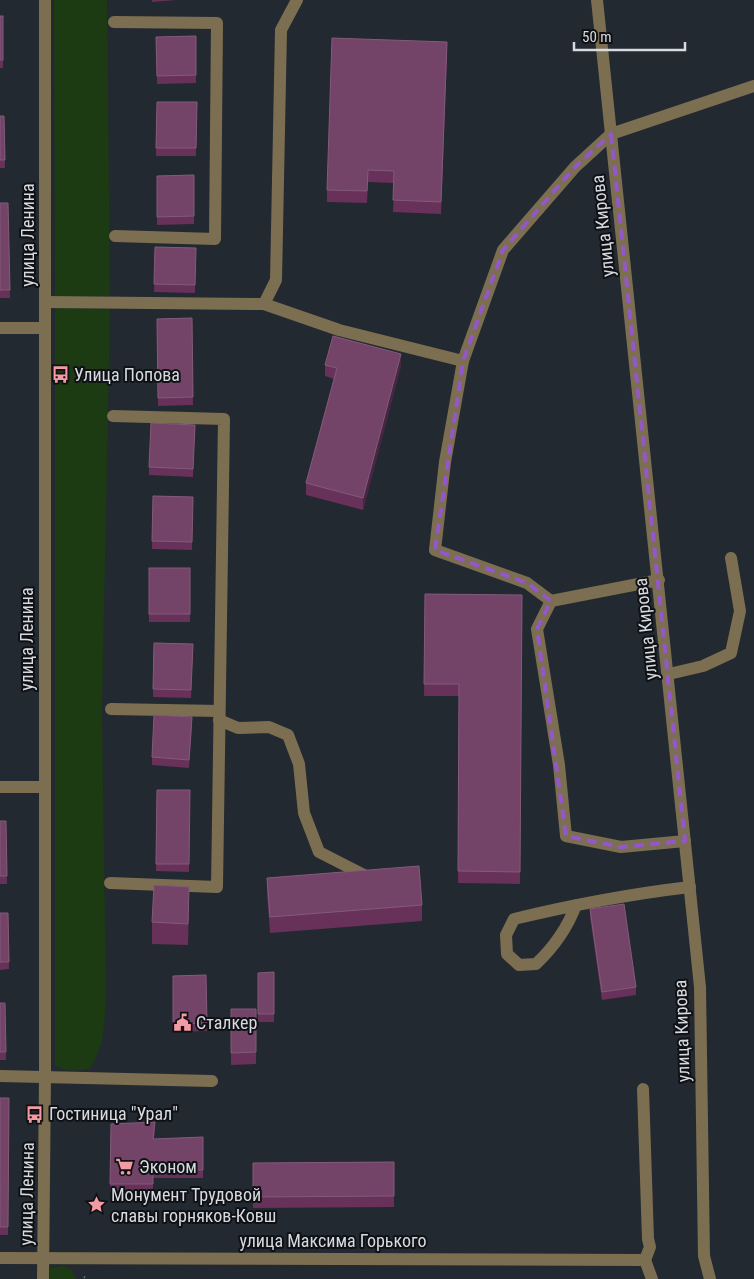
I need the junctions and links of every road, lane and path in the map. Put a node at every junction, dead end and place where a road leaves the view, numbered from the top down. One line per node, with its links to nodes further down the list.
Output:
1 (45, 0): 8 (street, улица Ленина)
2 (297, 0): 9 (street)
3 (597, 0): 6 (street, улица Кирова)
4 (114, 22): 7 (street)
5 (754, 86): 6 (street)
6 (611, 134): 12 (street); 15 (street, улица Кирова)
7 (114, 236)
8 (45, 302): 9 (street); 11 (street, улица Ленина)
9 (264, 304): 12 (street)
10 (0, 328): 11 (street)
11 (46, 328): 21 (street, улица Ленина)
12 (463, 361): 16 (street)
13 (113, 416): 19 (street)
14 (731, 558): 17 (street)
15 (658, 580): 16 (street); 17 (street, улица Кирова)
16 (551, 601): 22 (street)
17 (669, 674): 22 (street, улица Кирова)
18 (111, 709): 19 (street)
19 (219, 716): 23 (street); 24 (street)
20 (0, 786): 21 (street)
21 (44, 786): 28 (street, улица Ленина)
22 (685, 841): 25 (street, улица Кирова)
23 (366, 876)
24 (110, 883)
25 (690, 887): 26 (street); 36 (street, улица Кирова)
26 (576, 905)
27 (0, 1076): 28 (street)
28 (45, 1076): 29 (street); 32 (street, улица Ленина)
29 (212, 1081)
30 (643, 1089): 33 (street)
31 (0, 1258): 32 (street, улица Максима Горького)
32 (44, 1258): 33 (street, улица Максима Горького); 34 (street, улица Ленина)
33 (645, 1260): 35 (street)
34 (43, 1279)
35 (652, 1279)
36 (710, 1279)

